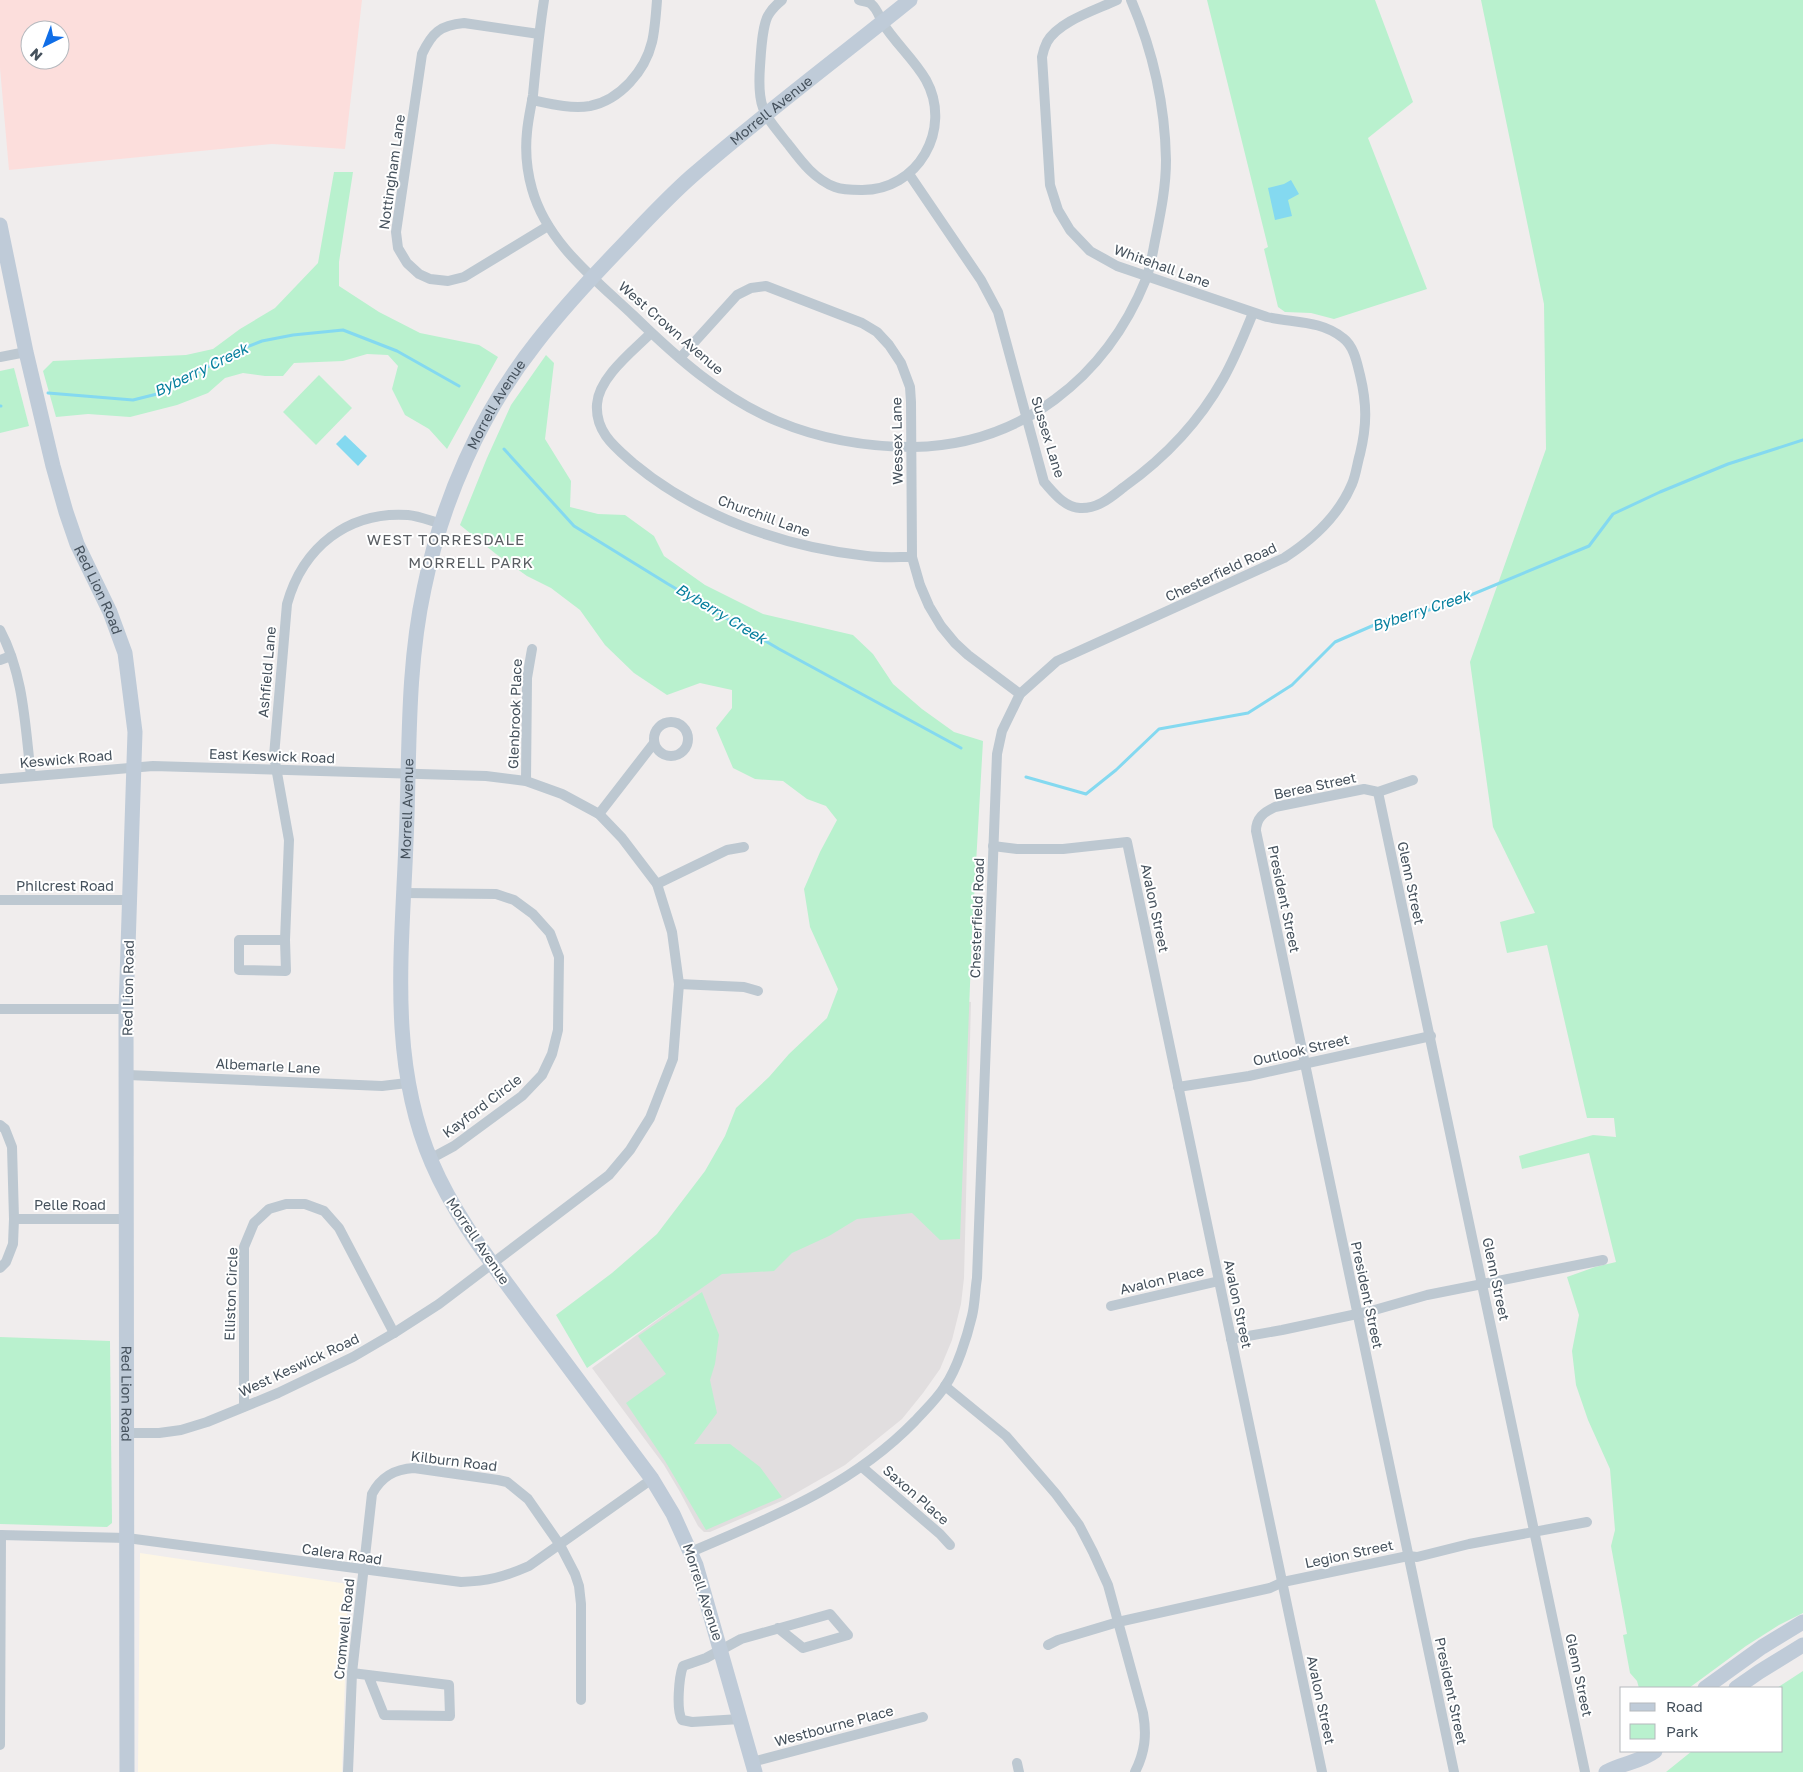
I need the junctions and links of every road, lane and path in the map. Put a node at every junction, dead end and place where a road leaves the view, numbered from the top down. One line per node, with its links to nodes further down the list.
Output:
1 (544, 0): 9 (street, West Crown Avenue)
2 (657, 0): 10 (street)
3 (782, 0): 11 (street)
4 (859, 0): 8 (street)
5 (910, 0): 8 (street, Morrell Avenue)
6 (1117, 0): 16 (street, Whitehall Lane)
7 (1131, 0): 16 (street, West Crown Avenue)
8 (882, 22): 11 (street, Morrell Avenue); 12 (street)
9 (539, 34): 10 (street, West Crown Avenue); 14 (street, Nottingham Lane)
10 (532, 100): 14 (street, West Crown Avenue)
11 (765, 115): 12 (street); 15 (street, Morrell Avenue)
12 (909, 174): 23 (street, Sussex Lane)
13 (0, 224): 20 (street, Red Lion Road)
14 (548, 226): 15 (street, West Crown Avenue)
15 (592, 276): 18 (street, West Crown Avenue); 25 (street, Morrell Avenue)
16 (1147, 277): 17 (street, Whitehall Lane); 23 (street, West Crown Avenue)
17 (1252, 313): 19 (street, Whitehall Lane); 23 (street, Sussex Lane)
18 (651, 333): 22 (street, West Crown Avenue); 26 (street, Churchill Lane)
19 (1345, 339): 31 (street, Chesterfield Road)
20 (26, 352): 21 (street); 33 (street, Red Lion Road)
21 (0, 357)
22 (680, 358): 24 (street, West Crown Avenue); 24 (street, Wessex Lane)
23 (1027, 418): 24 (street, West Crown Avenue)
24 (912, 447): 26 (street, Wessex Lane)
25 (442, 524): 34 (street, Ashfield Lane); 35 (street, Morrell Avenue)
26 (912, 557): 31 (street, Wessex Lane)
27 (0, 630): 29 (street)
28 (532, 649): 39 (street, Glenbrook Place)
29 (11, 656): 30 (street); 36 (street)
30 (0, 660)
31 (1020, 694): 43 (street, Chesterfield Road)
32 (654, 743): 41 (street)
33 (134, 767): 34 (street, East Keswick Road); 36 (street, Keswick Road); 48 (street, Red Lion Road)
34 (276, 770): 35 (street, East Keswick Road); 49 (street, Ashfield Lane)
35 (409, 774): 39 (street, East Keswick Road); 46 (street, Morrell Avenue)
36 (31, 776): 37 (street, Keswick Road)
37 (0, 779)
38 (1413, 780): 40 (street, Berea Street)
39 (526, 781): 41 (street, East Keswick Road)
40 (1378, 792): 42 (street, Berea Street); 54 (street, Glenn Street)
41 (598, 814): 45 (street, East Keswick Road)
42 (1256, 824): 55 (street, President Street)
43 (993, 846): 58 (street, Avalon Street); 72 (street, Chesterfield Road)
44 (744, 847): 45 (street)
45 (657, 884): 50 (street, East Keswick Road)
46 (404, 893): 57 (street, Morrell Avenue); 60 (street, Kayford Circle)
47 (0, 900): 48 (street, Philcrest Road)
48 (130, 900): 53 (street, Red Lion Road)
49 (285, 940): 49 (street, Ashfield Lane)
50 (679, 984): 51 (street); 64 (street, West Keswick Road)
51 (758, 991)
52 (0, 1009): 53 (street)
53 (126, 1009): 56 (street, Red Lion Road)
54 (1430, 1036): 55 (street, Outlook Street); 67 (street, Glenn Street)
55 (1304, 1063): 58 (street, Outlook Street); 69 (street, President Street)
56 (128, 1075): 57 (street, Albemarle Lane); 62 (street, Red Lion Road)
57 (407, 1083): 60 (street, Morrell Avenue)
58 (1178, 1087): 66 (street, Avalon Street)
59 (0, 1125): 61 (street)
60 (430, 1159): 64 (street, Morrell Avenue)
61 (14, 1219): 62 (street, Pelle Road); 65 (street)
62 (126, 1219): 74 (street, Red Lion Road)
63 (1603, 1260): 67 (street)
64 (492, 1263): 70 (street, West Keswick Road); 77 (street, Morrell Avenue)
65 (0, 1268)
66 (1219, 1281): 68 (street, Avalon Place); 71 (street, Avalon Street)
67 (1483, 1285): 69 (street); 79 (street, Glenn Street)
68 (1112, 1306)
69 (1357, 1313): 71 (street); 85 (street, President Street)
70 (394, 1333): 73 (street, West Keswick Road); 73 (street, Elliston Circle)
71 (1231, 1339): 87 (street, Avalon Street)
72 (945, 1386): 75 (street, Chesterfield Road); 88 (street)
73 (244, 1406): 74 (street, West Keswick Road)
74 (127, 1433): 81 (street, Red Lion Road)
75 (862, 1467): 83 (street, Saxon Place); 84 (street, Chesterfield Road)
76 (396, 1471): 82 (street, Kilburn Road); 86 (street, Cromwell Road)
77 (652, 1480): 82 (street, Calera Road); 84 (street, Morrell Avenue)
78 (1587, 1522): 79 (street, Legion Street)
79 (1534, 1531): 85 (street, Legion Street); 111 (street, Glenn Street)
80 (0, 1535): 81 (street, Calera Road); 101 (street)
81 (127, 1538): 86 (street, Calera Road); 106 (street, Red Lion Road)
82 (560, 1544): 86 (street, Calera Road); 98 (street, Kilburn Road)
83 (950, 1546)
84 (691, 1552): 93 (street, Morrell Avenue)
85 (1408, 1556): 87 (street, Legion Street); 110 (street, President Street)
86 (363, 1570): 94 (street, Cromwell Road)
87 (1283, 1582): 88 (street, Legion Street); 109 (street, Avalon Street)
88 (1118, 1622): 91 (street, Legion Street); 108 (street)
89 (1803, 1622): 96 (street)
90 (778, 1628): 90 (street); 93 (street)
91 (1048, 1645)
92 (1803, 1645): 97 (street)
93 (721, 1649): 100 (street, Morrell Avenue); 100 (street)
94 (352, 1673): 95 (street); 107 (street, Cromwell Road)
95 (368, 1675): 95 (street)
96 (1706, 1687)
97 (1737, 1687)
98 (581, 1700)
99 (923, 1717): 104 (street, Westbourne Place)
100 (740, 1719): 104 (street, Morrell Avenue)
101 (0, 1745)
102 (1628, 1752): 105 (street)
103 (1654, 1752): 105 (street)
104 (753, 1767)
105 (1612, 1769)
106 (127, 1772)
107 (348, 1772)
108 (1135, 1772)
109 (1322, 1772)
110 (1454, 1772)
111 (1586, 1772)

